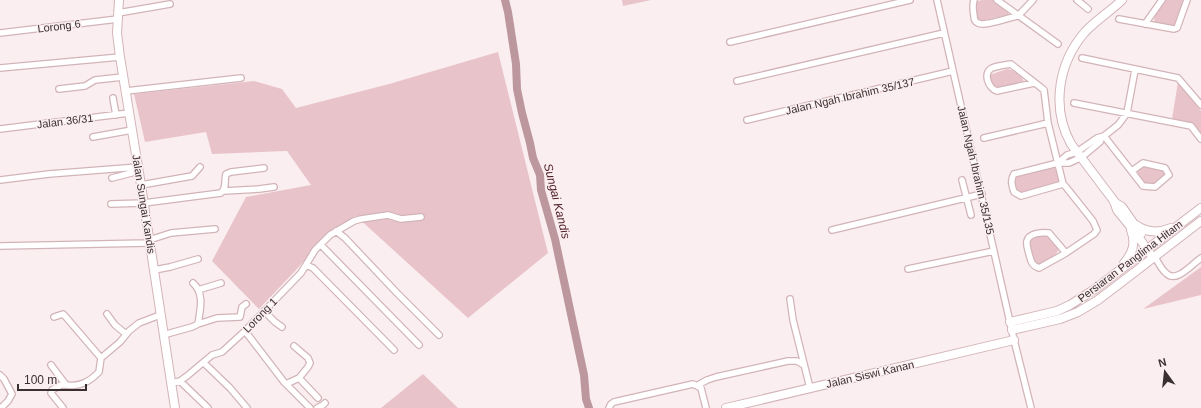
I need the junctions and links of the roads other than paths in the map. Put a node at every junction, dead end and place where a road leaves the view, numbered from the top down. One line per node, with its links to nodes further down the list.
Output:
1 (119, 0): 13 (street, Jalan Sungai Kandis)
2 (910, 0): 19 (street)
3 (937, 0): 18 (street, Jalan Ngah Ibrahim 35/135)
4 (974, 0): 14 (street)
5 (997, 0): 14 (street)
6 (1032, 0): 14 (street)
7 (1077, 0): 12 (street)
8 (1122, 0): 46 (street)
9 (1162, 0): 16 (street)
10 (1187, 0): 16 (street)
11 (170, 4): 13 (street, Lorong 6)
12 (1088, 9)
13 (118, 16): 17 (street, Lorong 6); 21 (street, Jalan Sungai Kandis)
14 (1018, 16): 20 (street)
15 (1119, 19): 16 (street)
16 (1145, 24)
17 (0, 33)
18 (944, 33): 25 (street, Jalan Ngah Ibrahim 35/135); 28 (street)
19 (730, 42)
20 (1058, 44)
21 (120, 58): 23 (street); 26 (street, Jalan Sungai Kandis)
22 (1082, 58): 24 (street)
23 (0, 68)
24 (1135, 70): 34 (street); 36 (street)
25 (953, 71): 38 (street, Jalan Ngah Ibrahim 35/137); 59 (street, Jalan Ngah Ibrahim 35/135)
26 (123, 77): 30 (street); 31 (street, Jalan Sungai Kandis)
27 (241, 78): 31 (street)
28 (737, 81)
29 (1034, 83): 29 (street); 39 (street)
30 (59, 89)
31 (126, 91): 35 (street, Jalan Sungai Kandis)
32 (113, 98): 37 (street)
33 (1074, 103): 36 (street)
34 (1201, 105)
35 (129, 113): 37 (street, Jalan 36/31); 41 (street, Jalan Sungai Kandis)
36 (1127, 113): 43 (street); 45 (street)
37 (116, 115): 40 (street, Jalan 36/31)
38 (747, 120)
39 (1048, 123): 44 (street); 47 (street)
40 (0, 129)
41 (132, 130): 42 (street); 50 (street, Jalan Sungai Kandis)
42 (92, 137)
43 (1103, 137): 46 (street); 51 (street)
44 (984, 138)
45 (1201, 139)
46 (1079, 154): 47 (street); 68 (street)
47 (1058, 163): 55 (street); 55 (street)
48 (200, 166): 56 (street)
49 (264, 168): 58 (street)
50 (138, 169): 52 (street); 53 (street); 56 (street, Jalan Sungai Kandis)
51 (1132, 171): 51 (street)
52 (112, 178)
53 (0, 180)
54 (962, 180): 60 (street)
55 (1063, 184): 77 (street)
56 (141, 186): 61 (street, Jalan Sungai Kandis)
57 (274, 187): 58 (street)
58 (224, 191): 61 (street)
59 (982, 194): 60 (street); 76 (street, Jalan Ngah Ibrahim 35/135)
60 (966, 198): 64 (street); 70 (street)
61 (144, 203): 62 (street); 72 (street, Jalan Sungai Kandis)
62 (111, 204)
63 (1201, 208): 67 (street, Persiaran Panglima Hitam)
64 (971, 215)
65 (421, 217): 71 (street, Lorong 1)
66 (1201, 221): 78 (street, Persiaran Panglima Hitam)
67 (1179, 225): 68 (street); 75 (street, Persiaran Panglima Hitam)
68 (1133, 226): 75 (street); 84 (street)
69 (215, 229): 72 (street)
70 (832, 230)
71 (336, 231): 73 (street, Lorong 1); 100 (street)
72 (149, 242): 74 (street); 83 (street, Jalan Sungai Kandis)
73 (321, 244): 81 (street, Lorong 1); 102 (street)
74 (0, 246)
75 (1149, 248): 78 (street); 84 (street, Persiaran Panglima Hitam)
76 (994, 251): 82 (street); 95 (street, Jalan Ngah Ibrahim 35/135)
77 (1066, 253): 77 (street)
78 (1155, 256): 79 (street); 95 (street, Persiaran Panglima Hitam)
79 (1201, 258)
80 (198, 260): 83 (street)
81 (306, 265): 90 (street, Lorong 1); 104 (street)
82 (908, 269)
83 (154, 270): 92 (street, Jalan Sungai Kandis)
84 (1118, 272): 95 (street, Persiaran Panglima Hitam)
85 (193, 283): 87 (street)
86 (221, 283): 87 (street)
87 (198, 290): 94 (street)
88 (790, 299): 108 (street)
89 (246, 304): 94 (street)
90 (264, 311): 96 (street); 97 (street, Lorong 1)
91 (107, 314): 98 (street)
92 (160, 315): 98 (street); 99 (street, Jalan Sungai Kandis)
93 (54, 317): 105 (street)
94 (198, 324): 99 (street)
95 (1011, 326): 101 (street, Jalan Ngah Ibrahim 35/135)
96 (282, 327)
97 (245, 331): 106 (street, Lorong 1); 113 (street)
98 (126, 334): 105 (street)
99 (163, 335): 112 (street, Jalan Sungai Kandis)
100 (439, 335)
101 (1014, 340): 116 (street, Jalan Siswi Kanan); 129 (street, Jalan Ngah Ibrahim 35/135)
102 (419, 345)
103 (294, 346): 110 (street)
104 (394, 350)
105 (101, 358): 114 (street)
106 (204, 363): 111 (street, Lorong 1); 123 (street)
107 (51, 365): 114 (street)
108 (804, 365): 115 (street); 116 (street)
109 (0, 375): 119 (street)
110 (299, 378): 113 (street); 117 (street)
111 (180, 381): 112 (street, Lorong 1); 122 (street)
112 (170, 383): 121 (street, Jalan Sungai Kandis)
113 (286, 384): 124 (street)
114 (66, 385): 120 (street)
115 (698, 386): 126 (street); 127 (street)
116 (810, 388): 128 (street, Jalan Siswi Kanan)
117 (318, 398)
118 (325, 403): 125 (street)
119 (1, 408)
120 (63, 408)
121 (175, 408)
122 (208, 408)
123 (247, 408)
124 (310, 408)
125 (317, 408)
126 (609, 408)
127 (706, 408)
128 (726, 408)
129 (1031, 408)

